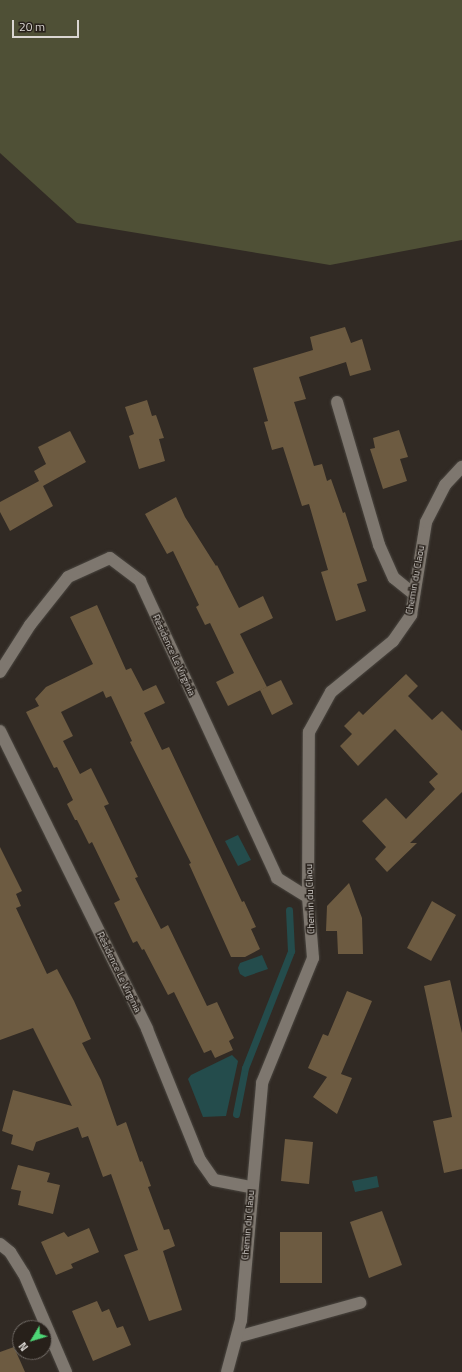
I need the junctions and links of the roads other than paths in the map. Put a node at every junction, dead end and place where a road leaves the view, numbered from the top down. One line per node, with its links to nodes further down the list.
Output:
1 (337, 402): 3 (street)
2 (462, 467): 3 (street, Chemin du Claou)
3 (414, 594): 6 (street, Chemin du Claou)
4 (0, 672): 6 (street, Résidence Le Virginia)
5 (0, 731): 7 (street, Résidence Le Virginia)
6 (308, 897): 7 (street, Chemin du Claou)
7 (252, 1187): 10 (street, Chemin du Claou)
8 (0, 1244): 11 (street)
9 (360, 1303): 10 (street)
10 (237, 1336): 12 (street, Chemin du Claou)
11 (66, 1372)
12 (227, 1372)

